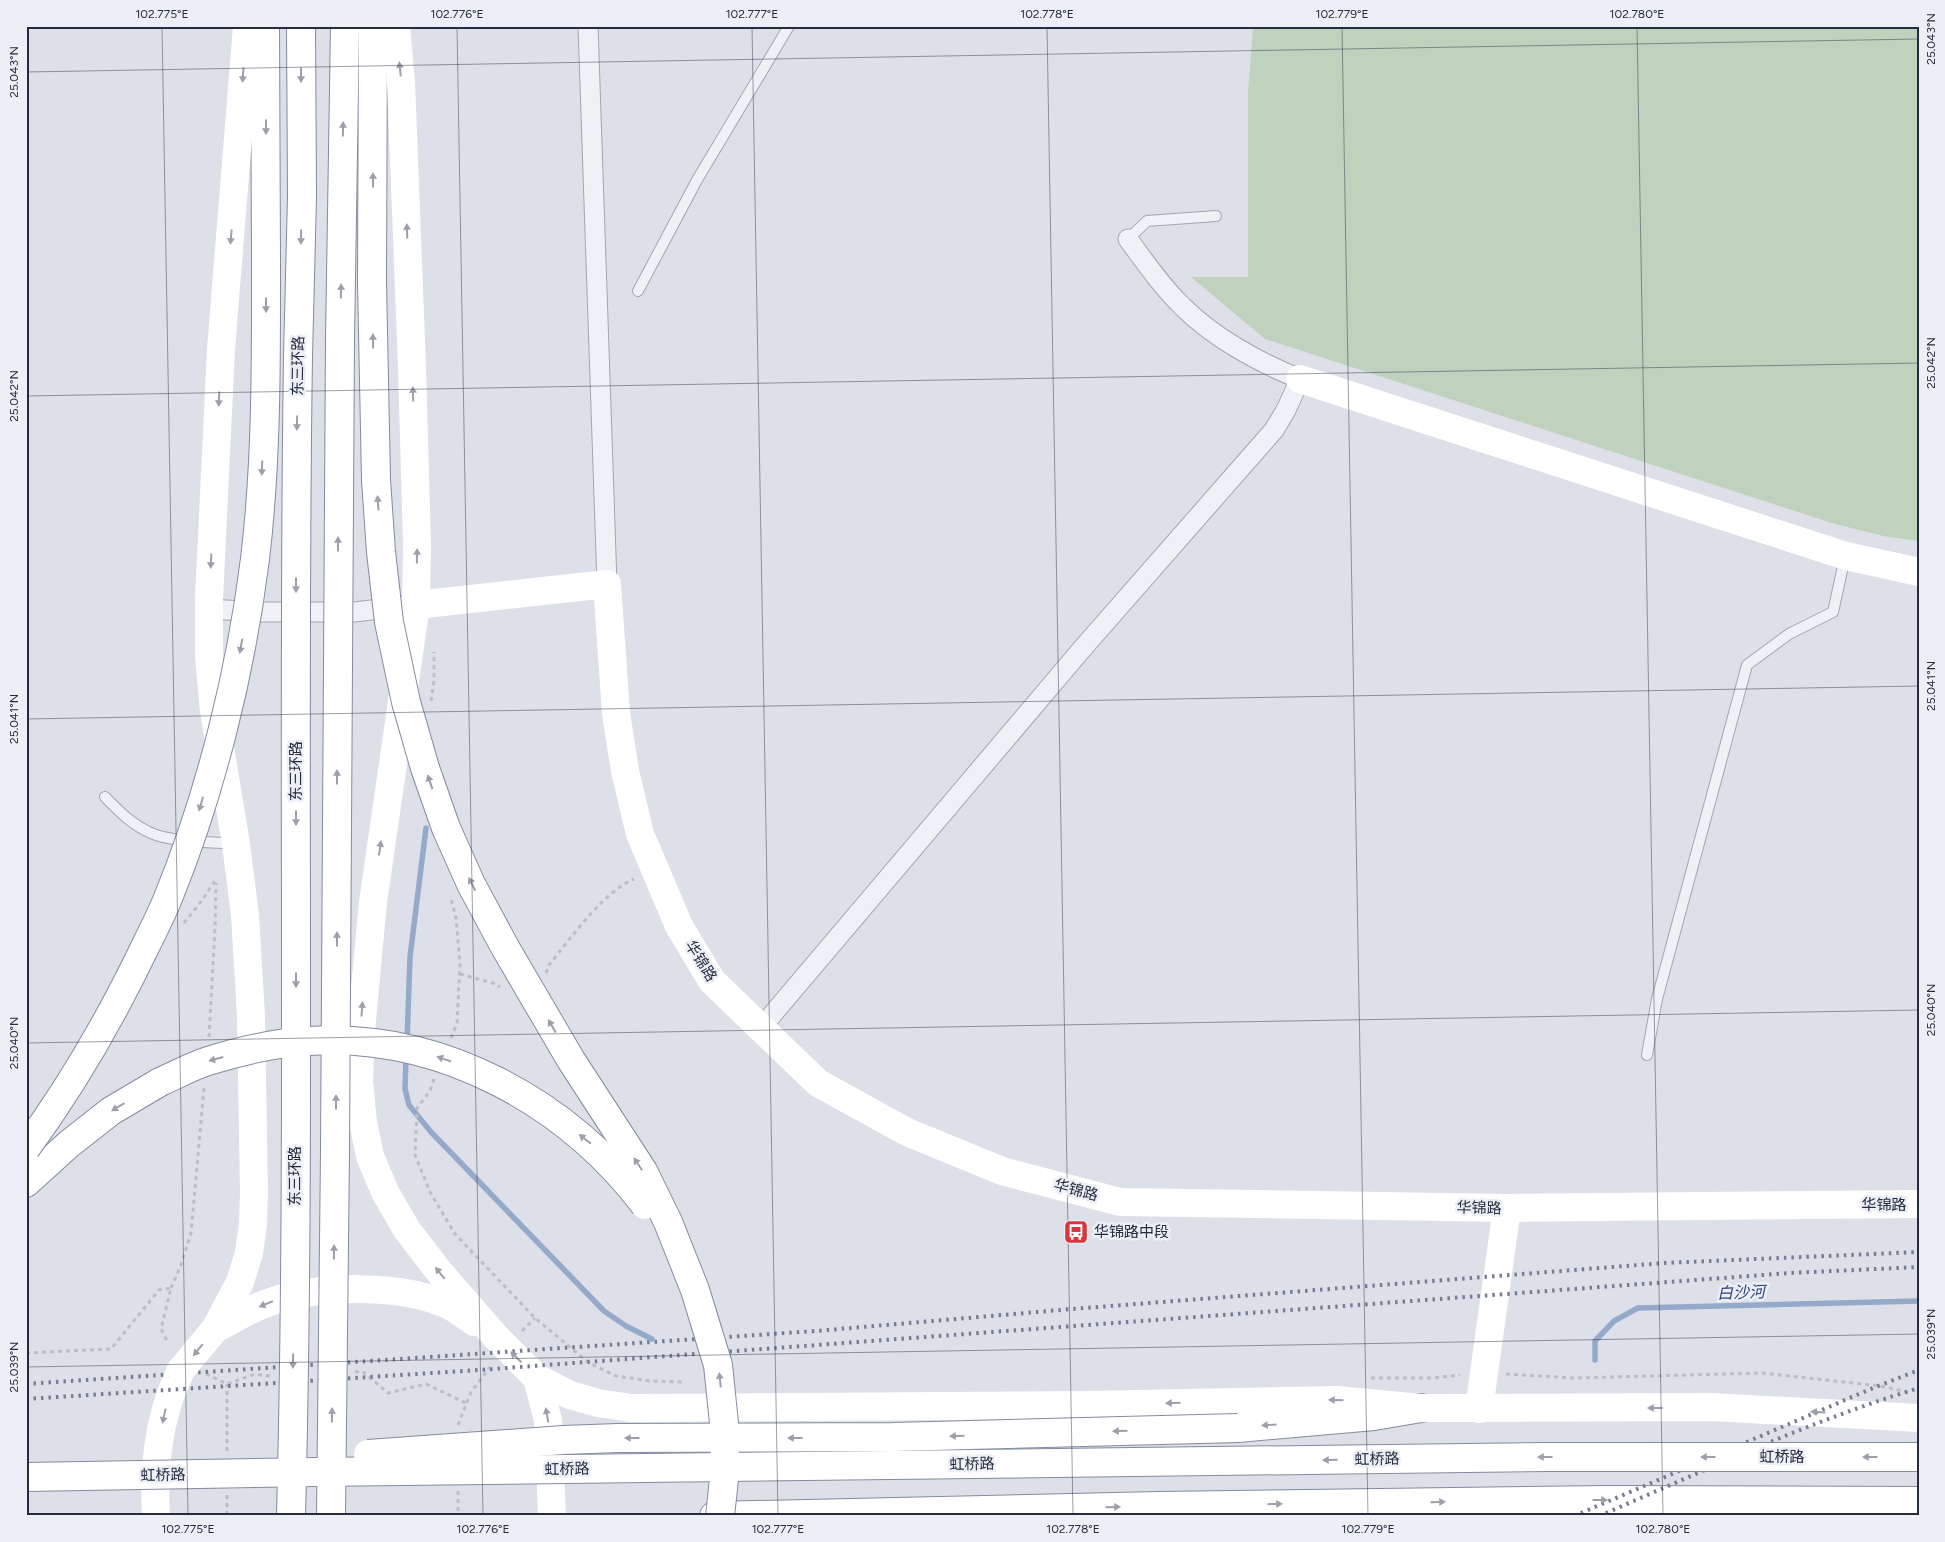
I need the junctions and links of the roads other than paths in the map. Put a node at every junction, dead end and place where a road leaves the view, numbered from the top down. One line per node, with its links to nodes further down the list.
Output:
1 (247, 26): 17 (main road, one-way to 17)
2 (265, 26): 22 (main road, one-way to 22, bridge)
3 (301, 26): 38 (main road, 东三环路, one-way to 38, bridge)
4 (345, 26): 39 (main road, one-way to 4, bridge)
5 (373, 26): 26 (main road, one-way to 5, bridge)
6 (396, 26): 16 (main road, one-way to 6)
7 (588, 26): 15 (street)
8 (789, 26): 11 (lane)
9 (1216, 216): 10 (lane)
10 (1128, 239): 12 (street)
11 (638, 291)
12 (1300, 378): 13 (main road); 20 (street)
13 (1846, 556): 14 (main road); 21 (lane)
14 (1919, 572)
15 (607, 584): 16 (main road); 20 (main road, 华锦路)
16 (416, 605): 17 (street); 28 (main road, one-way to 16)
17 (209, 609): 19 (main road)
18 (105, 797): 19 (lane)
19 (236, 844): 27 (main road)
20 (760, 1029): 25 (main road, 华锦路)
21 (1647, 1056)
22 (26, 1148)
23 (26, 1183): 26 (main road, one-way to 23, bridge)
24 (1919, 1204): 25 (main road, 华锦路)
25 (1507, 1208): 31 (main road)
26 (695, 1290): 42 (main road, one-way to 26, bridge)
27 (215, 1329): 28 (main road, one-way to 27); 37 (main road, one-way to 37, bridge)
28 (508, 1334): 29 (main road, one-way to 28)
29 (537, 1378): 30 (main road, one-way to 29); 40 (main road, one-way to 29)
30 (1421, 1408): 31 (main road); 34 (main road, one-way to 34, bridge)
31 (1479, 1409): 32 (main road, one-way to 31)
32 (1919, 1418)
33 (1919, 1457): 34 (main road, 虹桥路, one-way to 34, bridge)
34 (65, 1477): 35 (main road, 虹桥路, bridge)
35 (26, 1478)
36 (1919, 1501): 41 (main road, one-way to 36)
37 (156, 1516)
38 (291, 1516)
39 (331, 1516)
40 (552, 1516)
41 (714, 1516)
42 (720, 1516)

